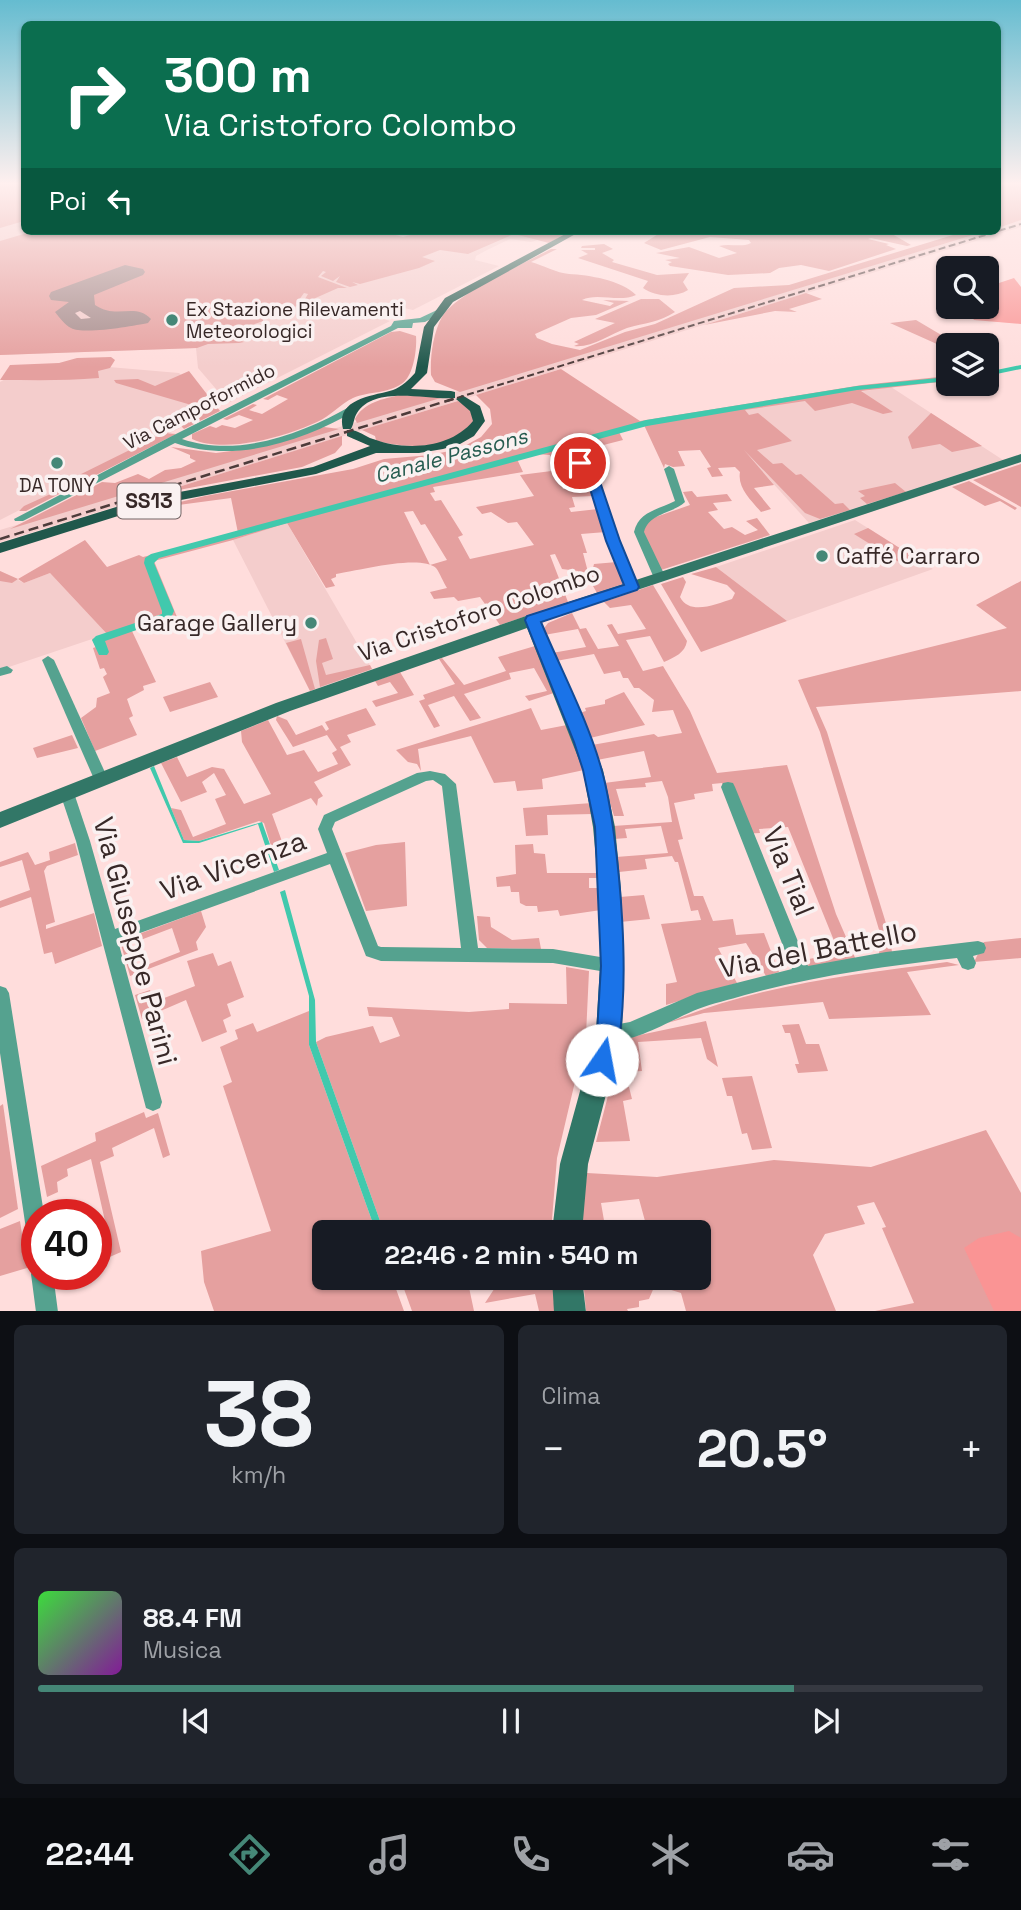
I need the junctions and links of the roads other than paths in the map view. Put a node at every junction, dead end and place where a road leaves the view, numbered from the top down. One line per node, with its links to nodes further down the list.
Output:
1 (550, 245): 2 (main road)
2 (438, 312): 3 (street); 4 (main road)
3 (403, 326): 4 (street); 10 (street, Via Campoformido)
4 (425, 337): 5 (main road)
5 (421, 373): 6 (main road); 7 (main road, SS13)
6 (398, 392): 7 (main road); 8 (main road)
7 (451, 395): 11 (main road, SS13)
8 (354, 408): 9 (main road, SS13); 10 (street, Via Campoformido)
9 (350, 431): 11 (main road, SS13); 15 (main road, SS13)
10 (173, 439): 16 (street, Via Campoformido)
11 (393, 449): 15 (main road, SS13)
12 (1021, 458): 18 (main road, Via Cristoforo Colombo)
13 (580, 463): 19 (street)
14 (669, 469): 18 (street)
15 (302, 472): 17 (main road, SS13 / SS13)
16 (19, 519)
17 (0, 548)
18 (660, 578): 19 (main road, Via Cristoforo Colombo)
19 (632, 587): 20 (main road, Via Cristoforo Colombo)
20 (532, 620): 22 (main road, Via Cristoforo Colombo); 30 (main road)
21 (48, 660): 22 (street)
22 (101, 779): 24 (main road, Via Cristoforo Colombo)
23 (728, 787): 31 (street, Via Tial)
24 (67, 793): 25 (main road, Via Cristoforo Colombo); 27 (street, Via Giuseppe Parini)
25 (0, 820)
26 (336, 858): 27 (street, Via Vicenza); 28 (street, Via Vicenza); 28 (street, Via Vicenza)
27 (108, 938): 34 (street, Via Giuseppe Parini)
28 (470, 954): 30 (street, Via Vicenza)
29 (969, 954): 31 (street, Via del Battello)
30 (612, 966): 33 (main road)
31 (802, 974): 33 (street, Via del Battello)
32 (0, 993): 35 (street)
33 (609, 1033): 36 (main road)
34 (153, 1102)
35 (31, 1199)
36 (568, 1220)
37 (44, 1290): 39 (street)
38 (568, 1290): 40 (main road)
39 (47, 1311)
40 (570, 1311)

